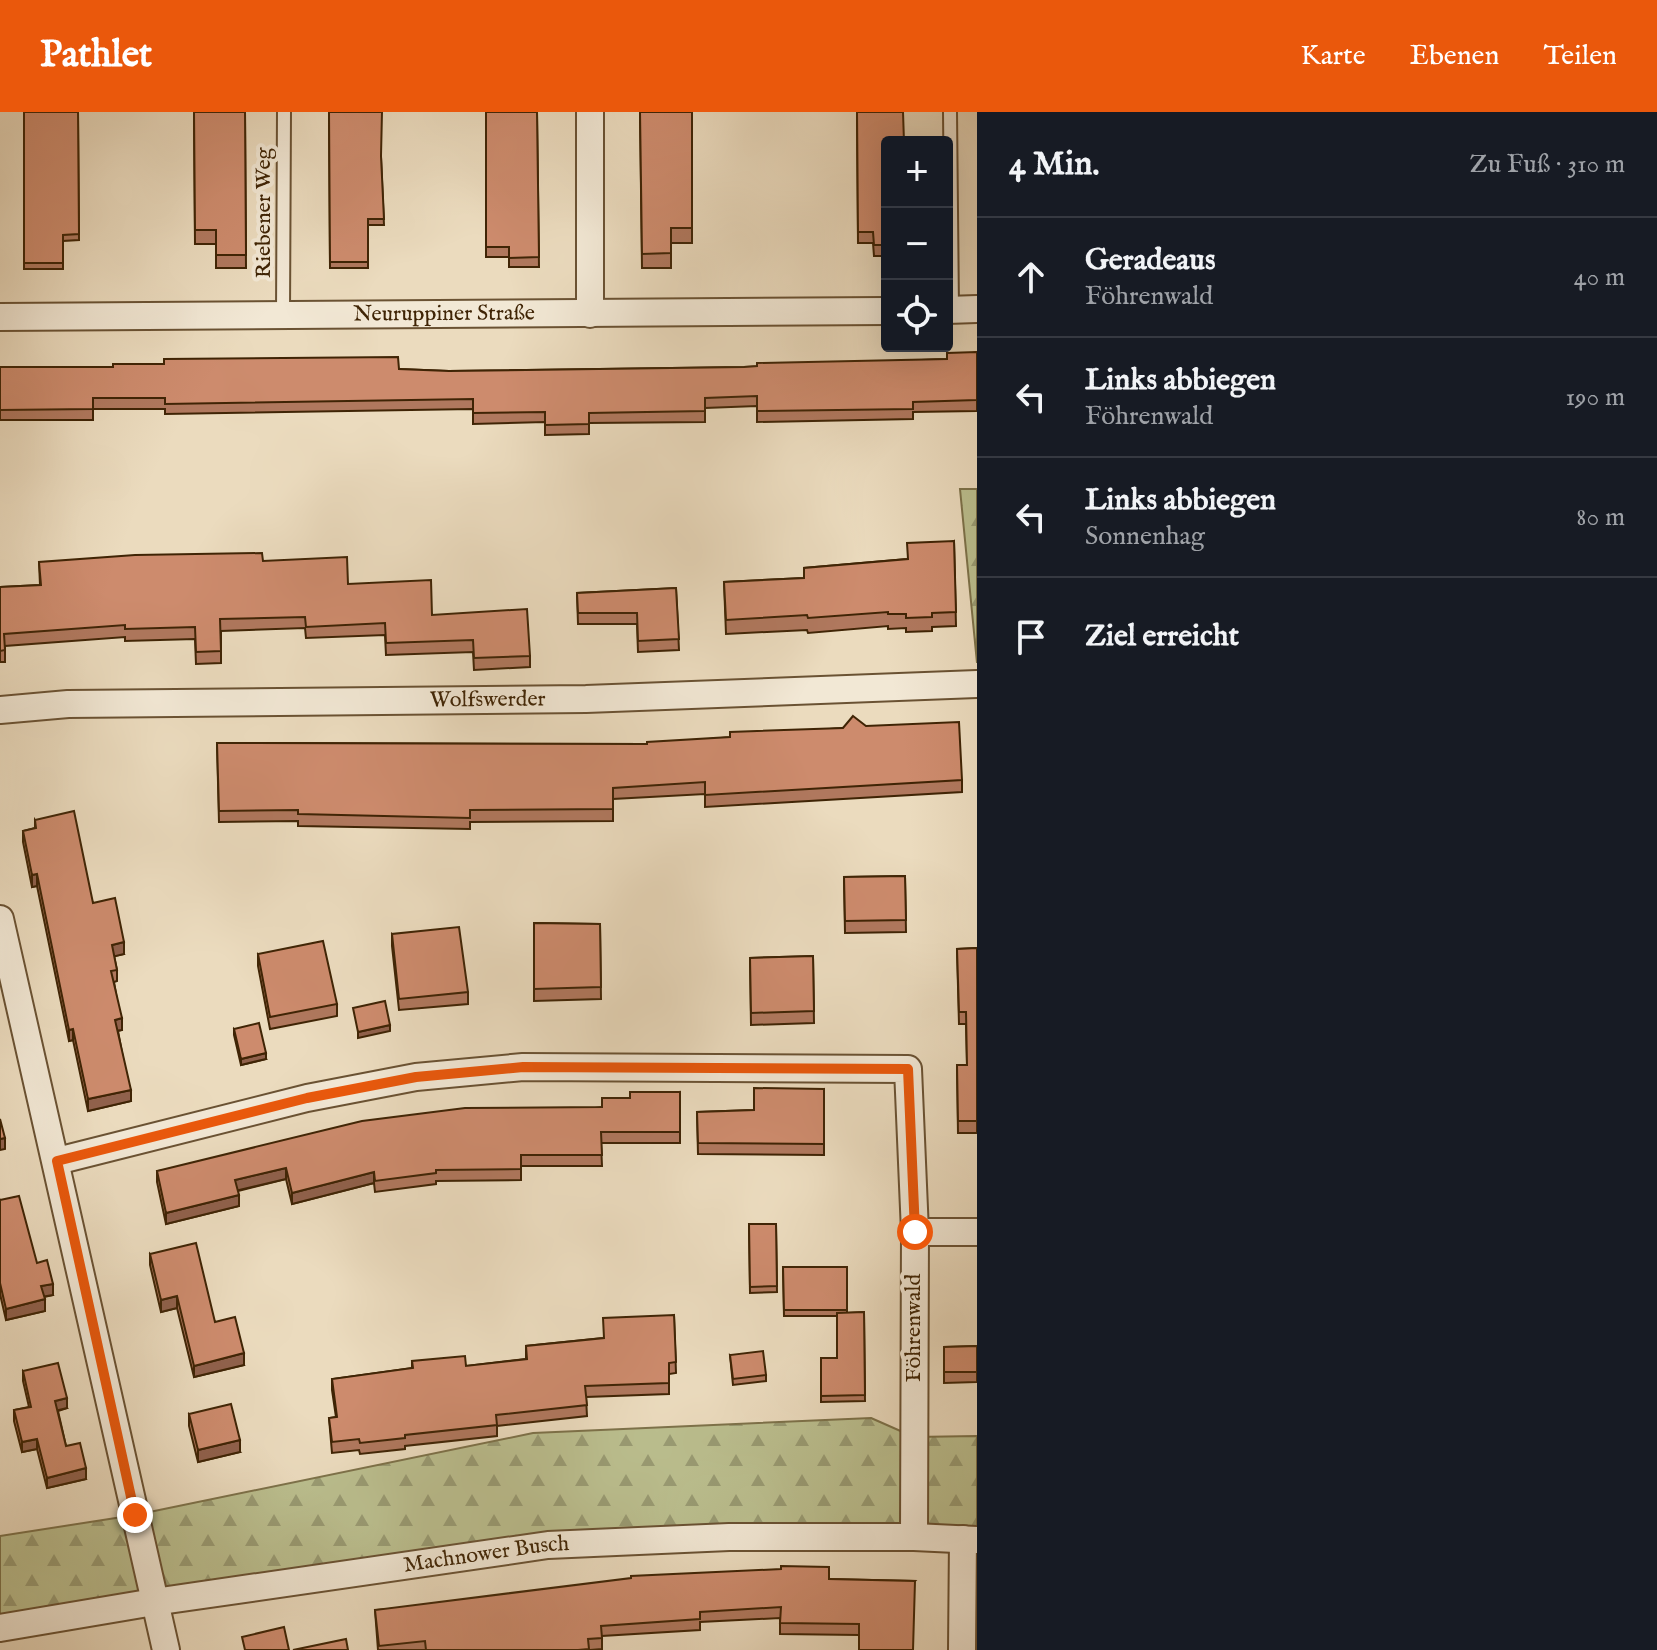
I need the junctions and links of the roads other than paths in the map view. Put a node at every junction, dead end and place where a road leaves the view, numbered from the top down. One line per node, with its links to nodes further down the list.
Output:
1 (284, 112): 6 (lane, Riebener Weg)
2 (590, 112): 7 (street)
3 (950, 112): 4 (lane)
4 (959, 310)
5 (881, 311): 7 (street, Neuruppiner Straße)
6 (283, 314): 7 (street, Neuruppiner Straße); 8 (street, Neuruppiner Straße)
7 (590, 314)
8 (0, 317)
9 (977, 684): 10 (street, Wolfswerder)
10 (0, 710)
11 (0, 919): 12 (street)
12 (57, 1161): 13 (street, Föhrenwald); 17 (street)
13 (915, 1232): 14 (street); 15 (street, Föhrenwald)
14 (977, 1232)
15 (914, 1537): 16 (street, Machnower Busch); 17 (street, Machnower Busch)
16 (970, 1540): 20 (street)
17 (154, 1602): 18 (street, Machnower Busch); 19 (street)
18 (0, 1628)
19 (166, 1650)
20 (962, 1650)

